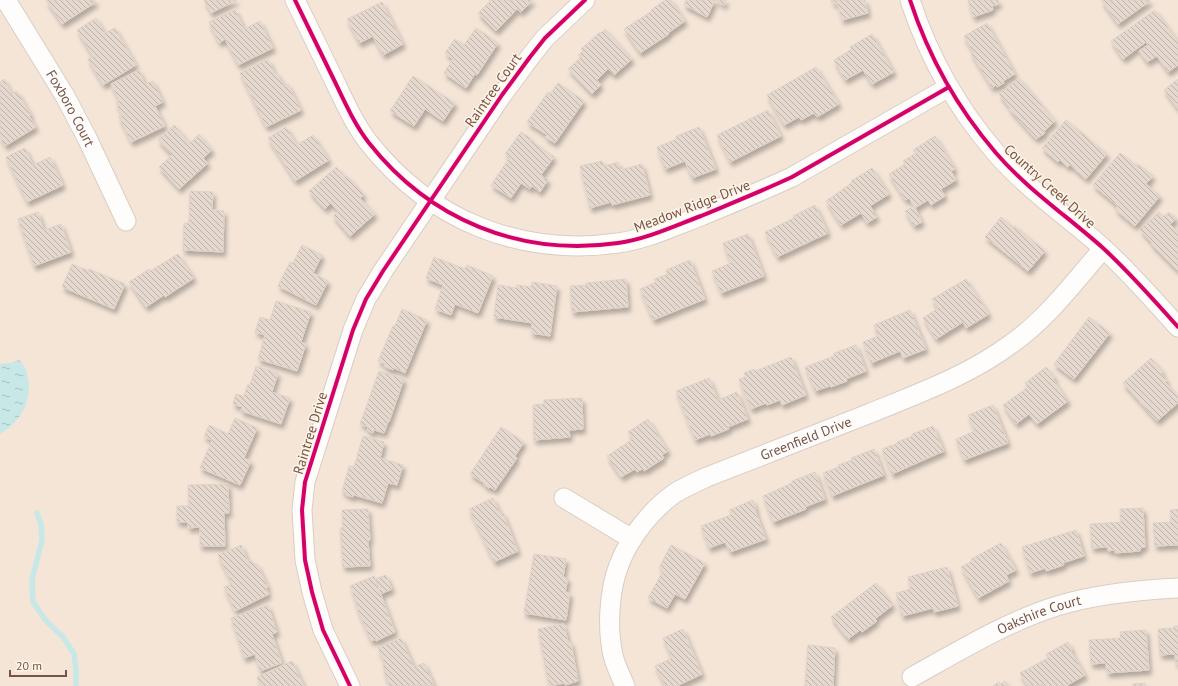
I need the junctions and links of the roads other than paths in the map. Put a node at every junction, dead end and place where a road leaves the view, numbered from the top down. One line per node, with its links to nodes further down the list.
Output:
1 (6, 0): 7 (street, Foxboro Court)
2 (295, 0): 6 (street, Meadow Ridge Drive)
3 (586, 0): 6 (street, Raintree Court)
4 (910, 0): 5 (street, Country Creek Drive)
5 (949, 87): 6 (street, Meadow Ridge Drive); 8 (street, Country Creek Drive)
6 (430, 201): 14 (street, Raintree Drive)
7 (126, 221)
8 (1103, 248): 9 (street, Country Creek Drive); 11 (street, Greenfield Drive)
9 (1178, 327)
10 (564, 498): 11 (street)
11 (632, 539): 15 (street, Greenfield Drive)
12 (1178, 588): 13 (street, Oakshire Court)
13 (912, 677)
14 (350, 686)
15 (625, 686)

